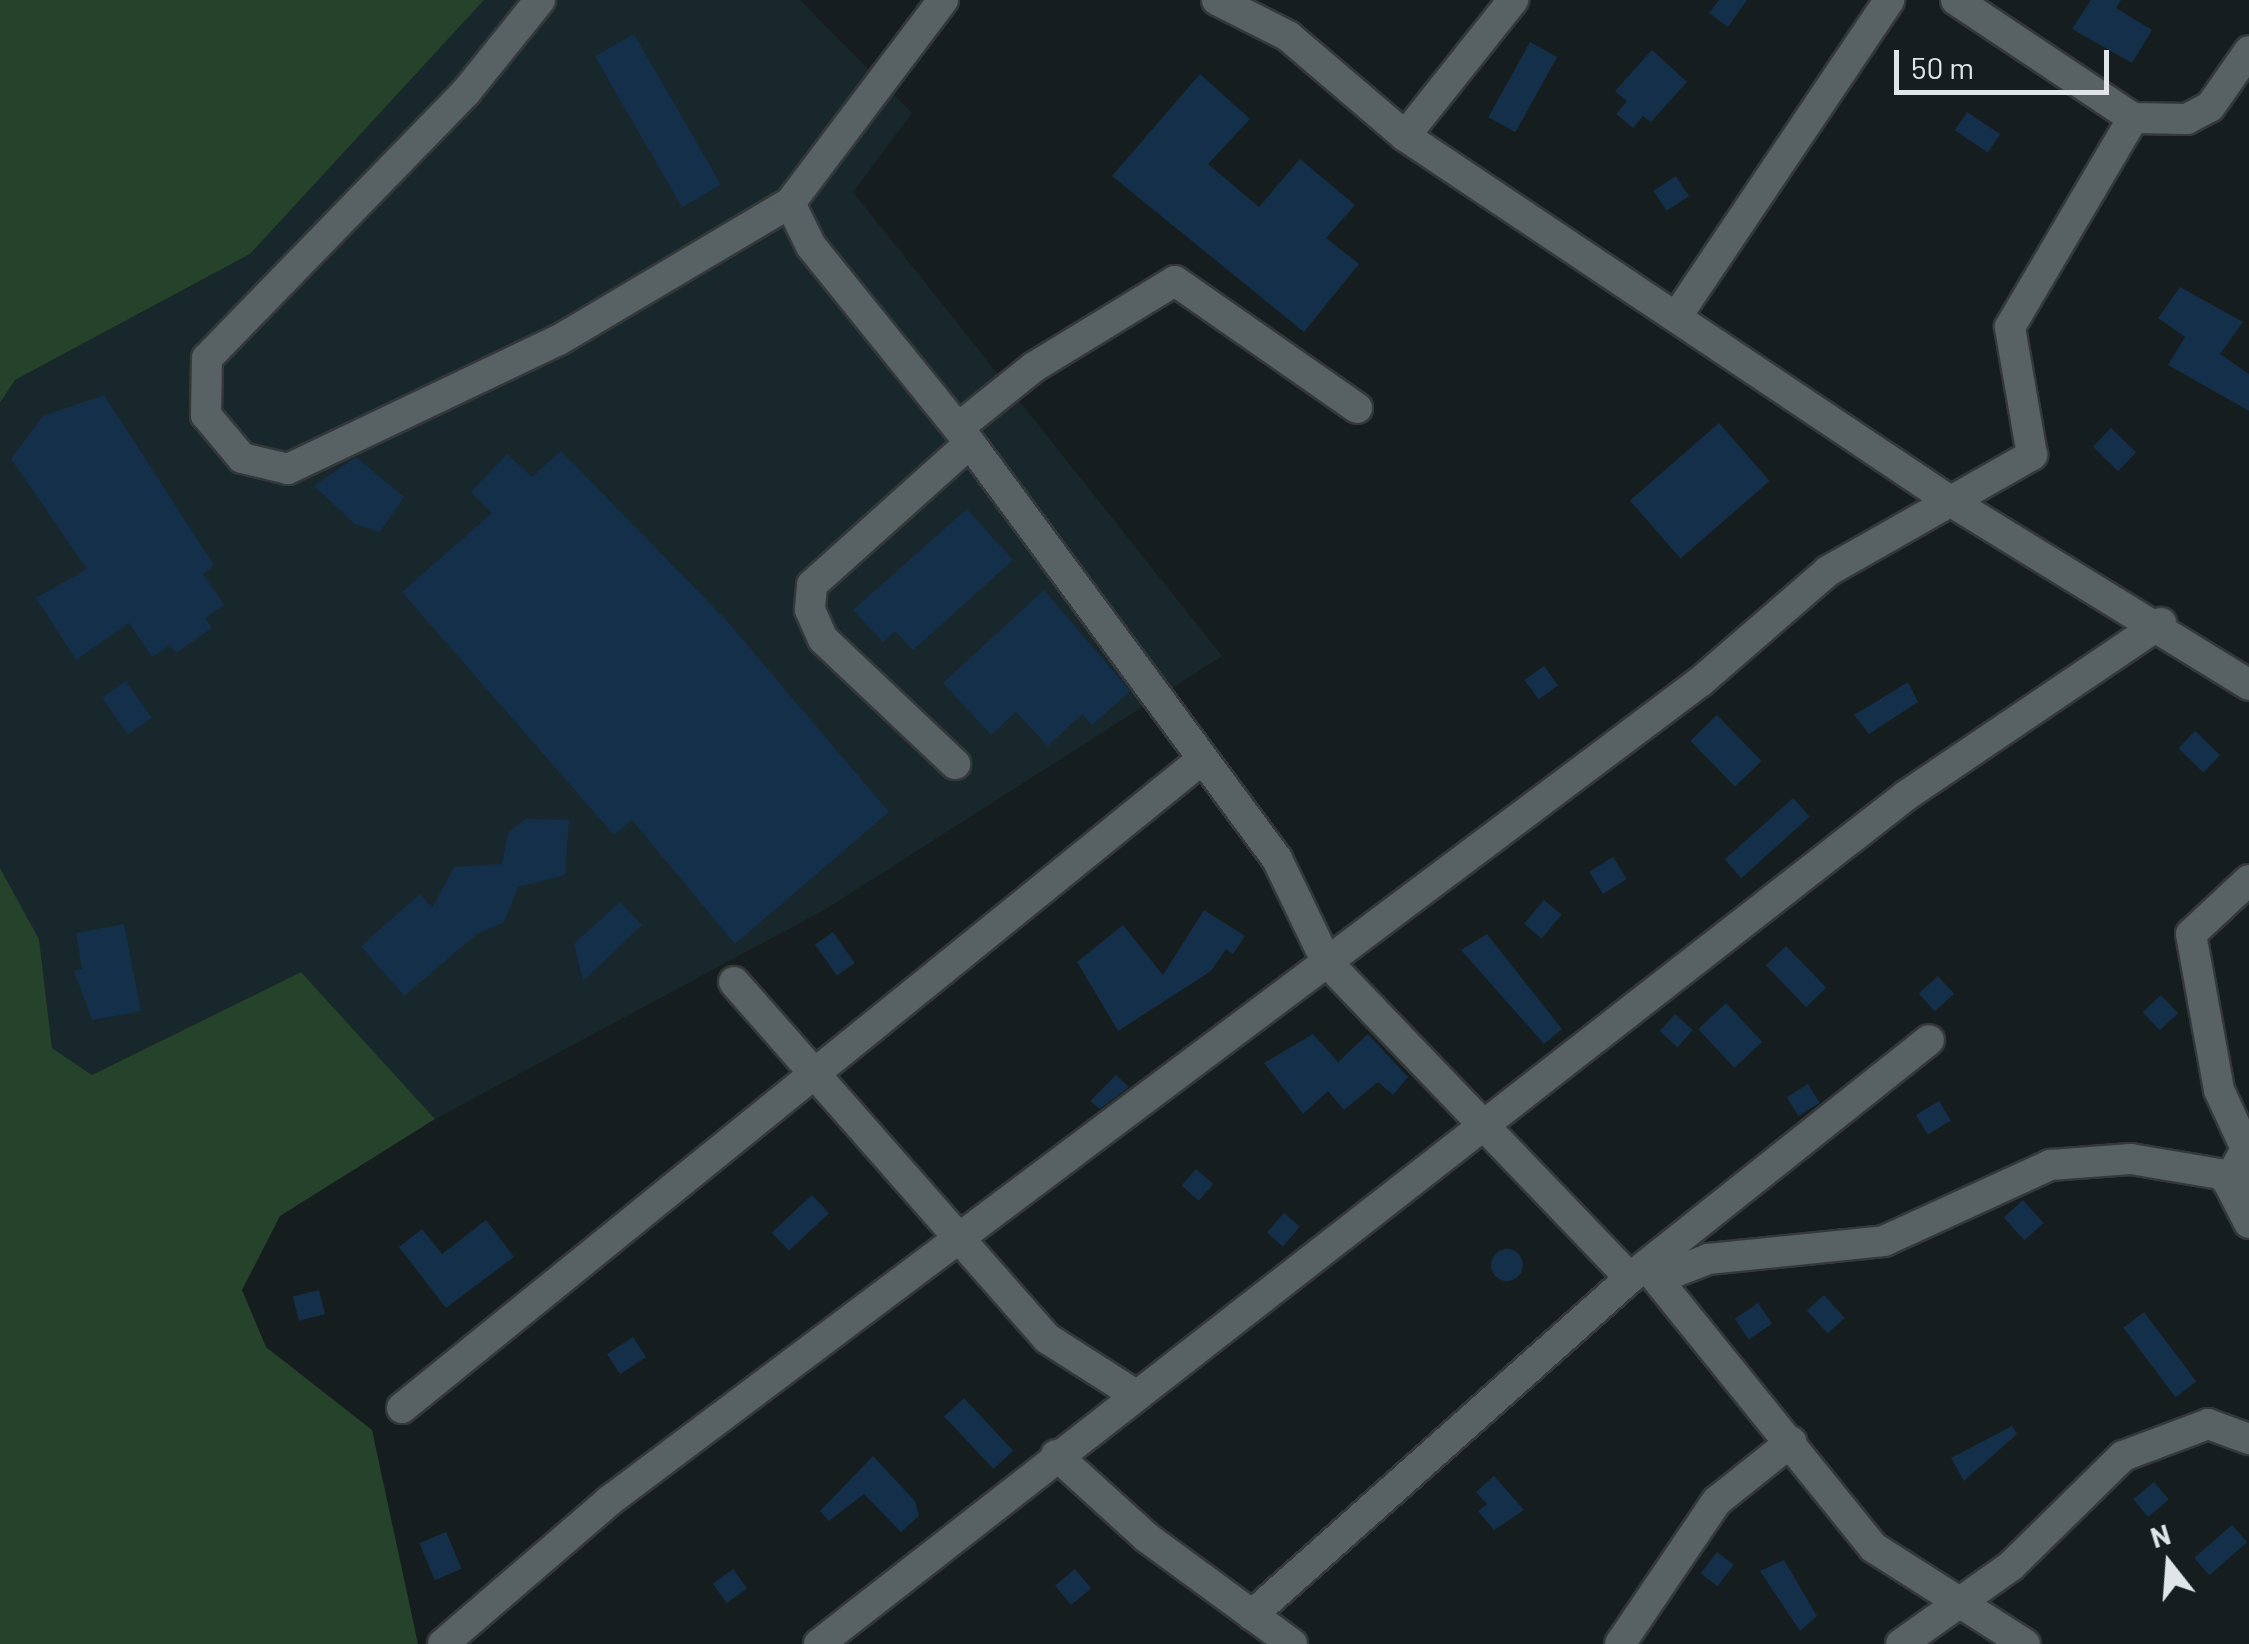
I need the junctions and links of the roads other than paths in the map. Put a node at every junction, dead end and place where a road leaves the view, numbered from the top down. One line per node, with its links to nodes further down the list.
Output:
1 (540, 0): 10 (street)
2 (943, 0): 10 (street)
3 (1217, 0): 9 (street)
4 (1513, 0): 9 (street)
5 (1889, 0): 11 (street)
6 (1956, 0): 8 (street)
7 (2249, 51): 8 (street)
8 (2133, 118): 14 (street)
9 (1406, 136): 11 (street)
10 (790, 203): 13 (street)
11 (1680, 313): 14 (street)
12 (1357, 408): 13 (street)
13 (964, 435): 17 (street); 18 (street)
14 (1948, 499): 15 (street); 20 (street)
15 (2161, 623): 16 (street); 24 (street)
16 (2249, 685)
17 (1199, 762): 20 (street); 23 (street)
18 (955, 764)
19 (2249, 880): 25 (street)
20 (1326, 961): 24 (street); 27 (street)
21 (734, 982): 23 (street)
22 (1928, 1040): 28 (street)
23 (817, 1077): 27 (street); 30 (street)
24 (1482, 1128): 28 (street); 29 (street)
25 (2239, 1181): 26 (street); 32 (street)
26 (2249, 1223)
27 (959, 1244): 29 (street); 36 (street)
28 (1630, 1278): 35 (street)
29 (1134, 1394): 33 (street)
30 (402, 1408)
31 (2249, 1439): 34 (street)
32 (1791, 1442): 34 (street); 39 (street)
33 (1056, 1456): 35 (street); 37 (street)
34 (1957, 1604): 40 (street); 41 (street)
35 (1252, 1615): 38 (street)
36 (443, 1644)
37 (819, 1644)
38 (1292, 1644)
39 (1620, 1644)
40 (1901, 1644)
41 (2025, 1644)

